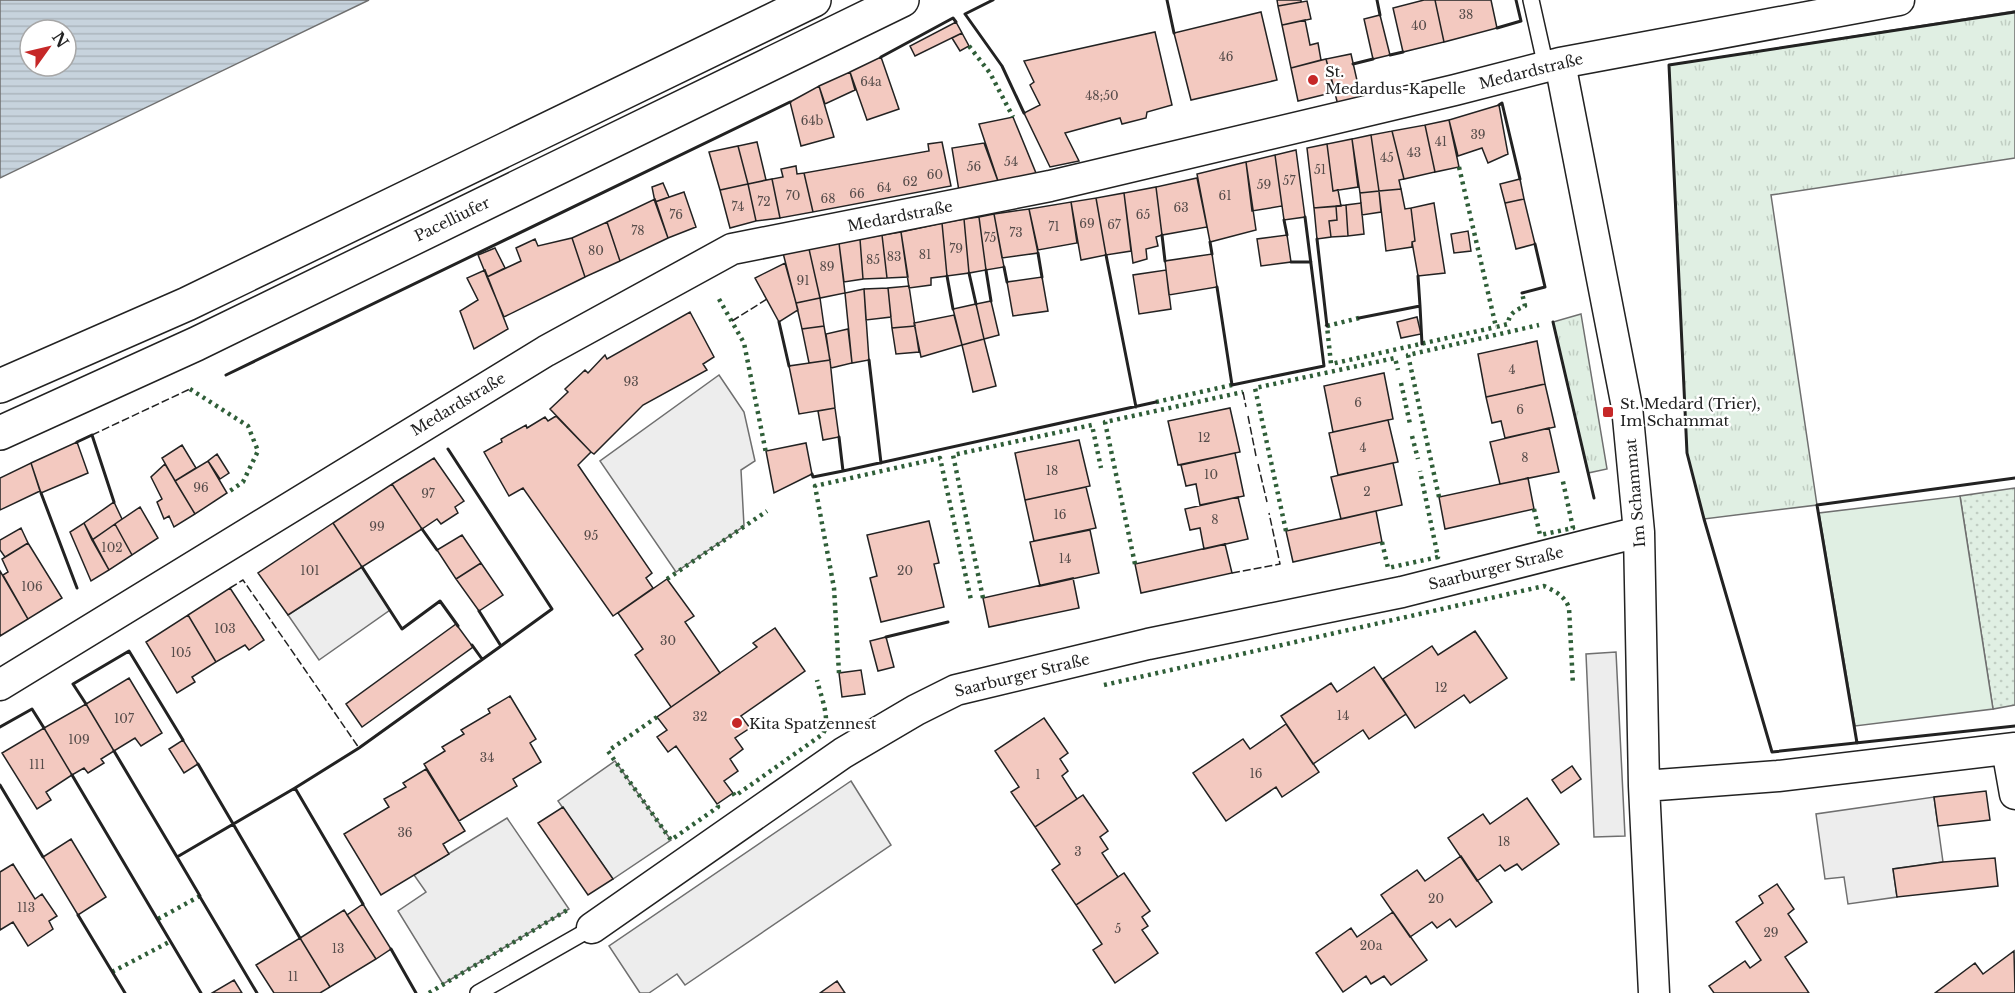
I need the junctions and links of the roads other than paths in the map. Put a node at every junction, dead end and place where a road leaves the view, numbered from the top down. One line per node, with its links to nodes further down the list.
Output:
1 (814, 0): 6 (main road)
2 (902, 0): 7 (main road, Pacelliufer)
3 (1531, 0): 5 (lane)
4 (1899, 0): 5 (street, Medardstraße)
5 (1553, 65): 8 (street, Im Schammat); 9 (street, Medardstraße)
6 (0, 387)
7 (0, 433)
8 (1640, 532): 11 (street, Im Schammat); 13 (street, Saarburger Straße)
9 (0, 685)
10 (2011, 749): 11 (street); 12 (street)
11 (1644, 786): 15 (street, Im Schammat)
12 (2015, 794)
13 (592, 928): 14 (lane, Saarburger Straße)
14 (477, 993)
15 (1654, 993)

